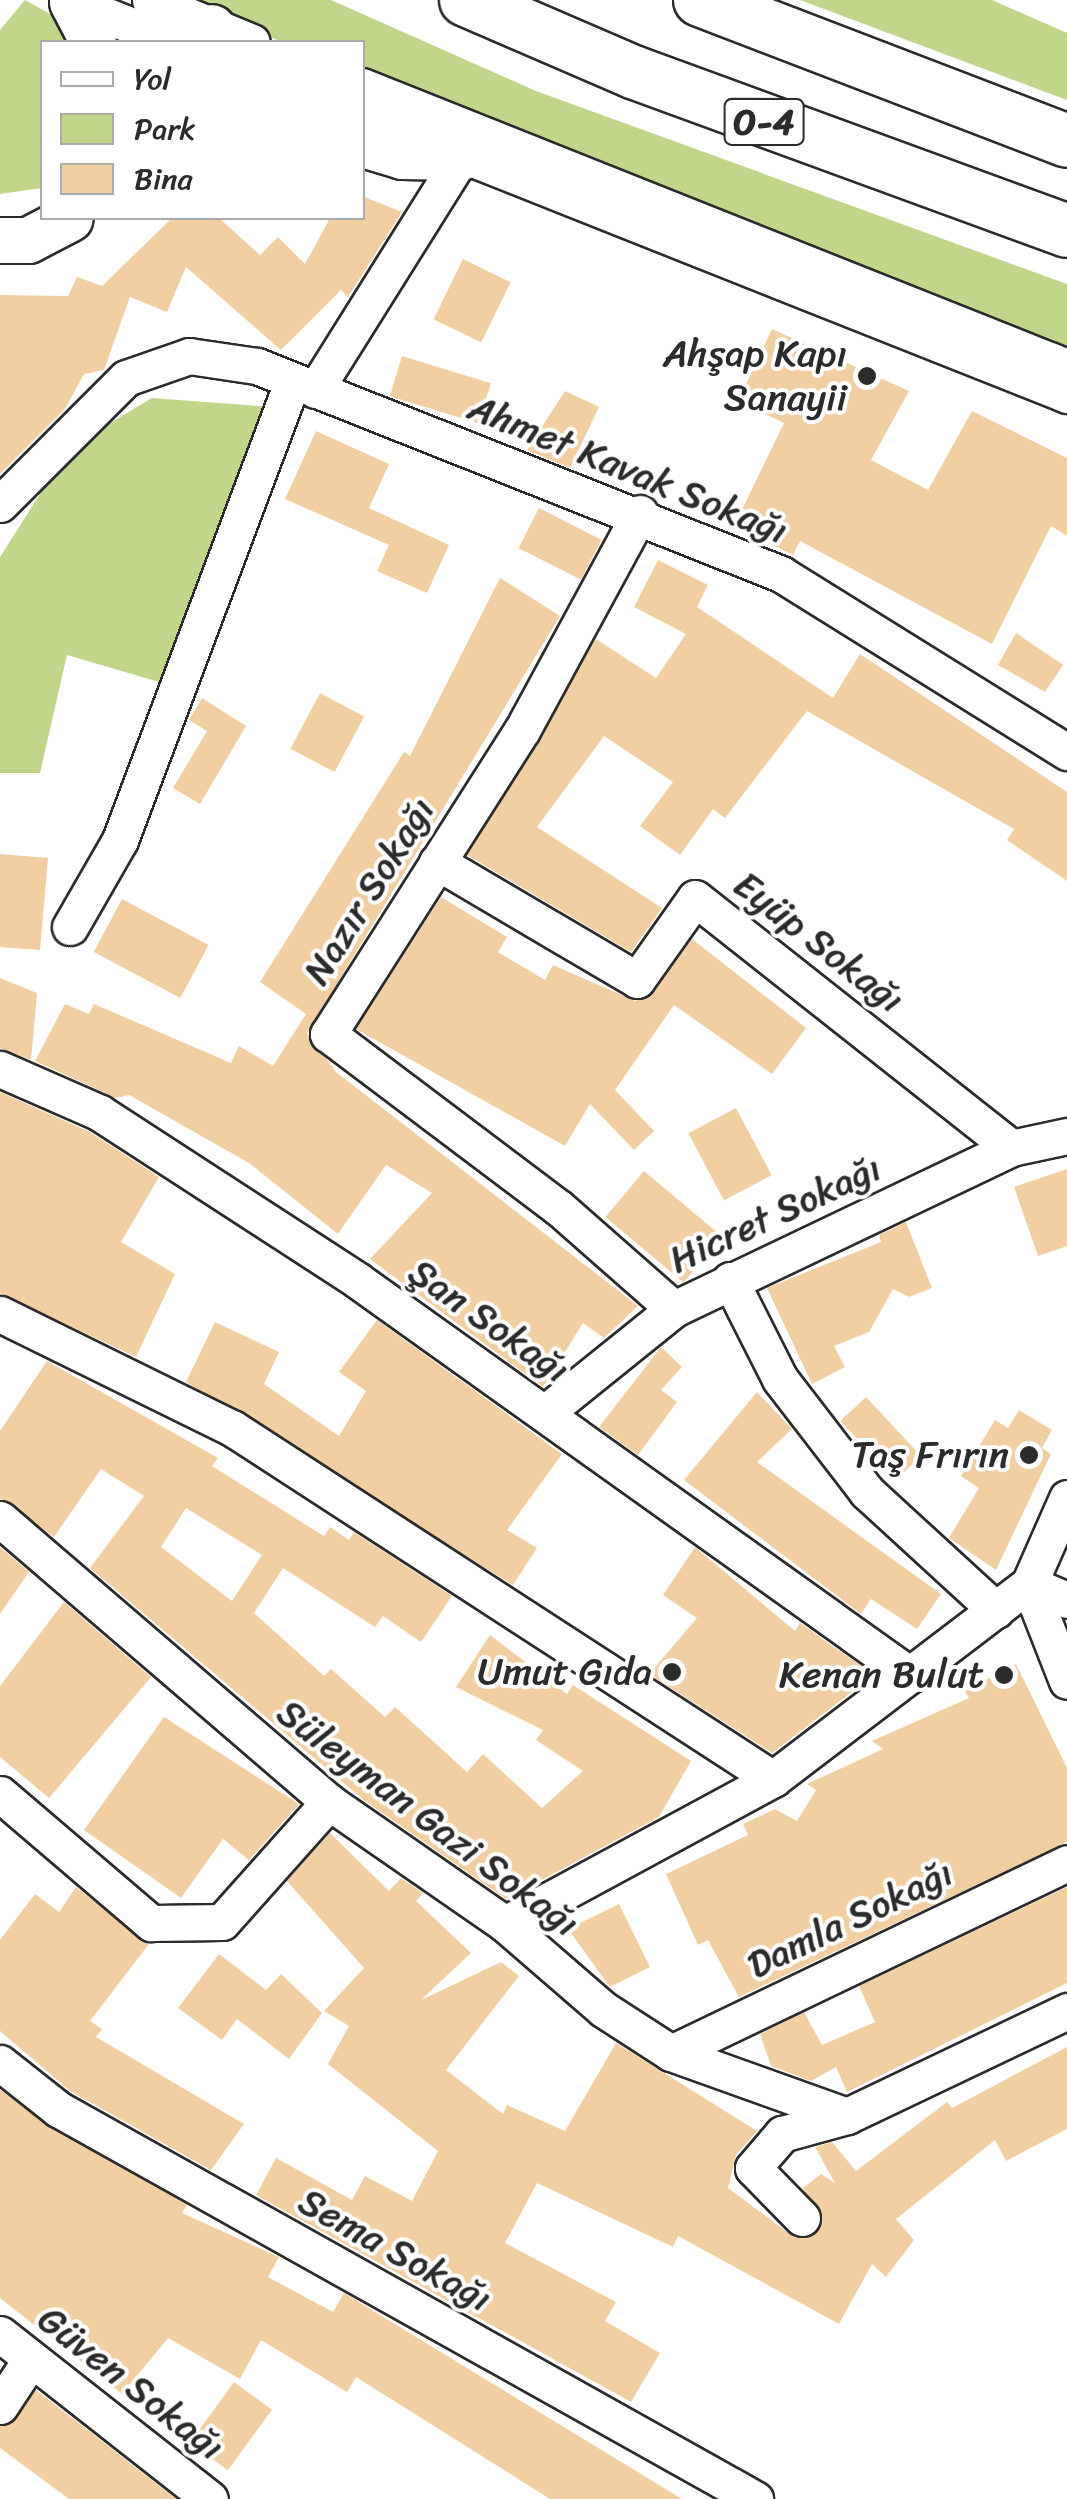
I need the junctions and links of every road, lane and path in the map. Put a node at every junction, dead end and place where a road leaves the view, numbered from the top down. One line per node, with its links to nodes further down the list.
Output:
1 (150, 0): 5 (street)
2 (466, 0): 15 (highway, O-4)
3 (700, 0): 9 (highway, O-4)
4 (70, 1): 5 (street); 6 (main road)
5 (209, 39)
6 (92, 40)
7 (365, 87): 17 (street)
8 (365, 117): 11 (street)
9 (1067, 141)
10 (365, 145): 11 (main road)
11 (462, 157): 18 (street); 19 (street)
12 (40, 203): 13 (main road)
13 (0, 212)
14 (66, 220): 16 (main road)
15 (1067, 230)
16 (0, 240)
17 (1067, 368)
18 (304, 385): 20 (street, Ahmet Kavak Sokağı); 21 (street, Ahmet Kavak Sokağı); 24 (street)
19 (1067, 395)
20 (0, 504)
21 (640, 513): 22 (street, Ahmet Kavak Sokağı); 23 (street, Nazır Sokağı)
22 (1067, 752)
23 (437, 862): 27 (street, Eyüp Sokağı); 29 (street, Nazır Sokağı)
24 (70, 927)
25 (0, 1069): 31 (street, Şan Sokağı)
26 (1067, 1136): 27 (street, Hicret Sokağı)
27 (1011, 1148): 28 (street, Hicret Sokağı)
28 (730, 1280): 29 (street, Hicret Sokağı); 36 (street)
29 (674, 1309): 31 (street, Hicret Sokağı)
30 (0, 1314): 39 (street)
31 (545, 1413): 37 (street, Şan Sokağı)
32 (1067, 1498): 34 (street)
33 (0, 1520): 41 (street, Süleyman Gazi Sokağı)
34 (1029, 1584): 35 (street); 36 (street); 38 (street)
35 (1067, 1600)
36 (996, 1610): 37 (street)
37 (910, 1674): 39 (street)
38 (1067, 1681)
39 (773, 1778): 43 (street)
40 (0, 1794): 41 (street)
41 (330, 1802): 43 (street, Süleyman Gazi Sokağı)
42 (1067, 1863): 45 (street, Damla Sokağı)
43 (504, 1924): 45 (street, Süleyman Gazi Sokağı)
44 (1067, 2011): 47 (street)
45 (671, 2054): 47 (street, Süleyman Gazi Sokağı)
46 (0, 2063): 53 (street, Sema Sokağı)
47 (846, 2116): 48 (street)
48 (802, 2218)
49 (0, 2334): 50 (street, Güven Sokağı)
50 (30, 2359): 51 (street); 52 (street, Güven Sokağı)
51 (0, 2406)
52 (210, 2499)
53 (755, 2499)

